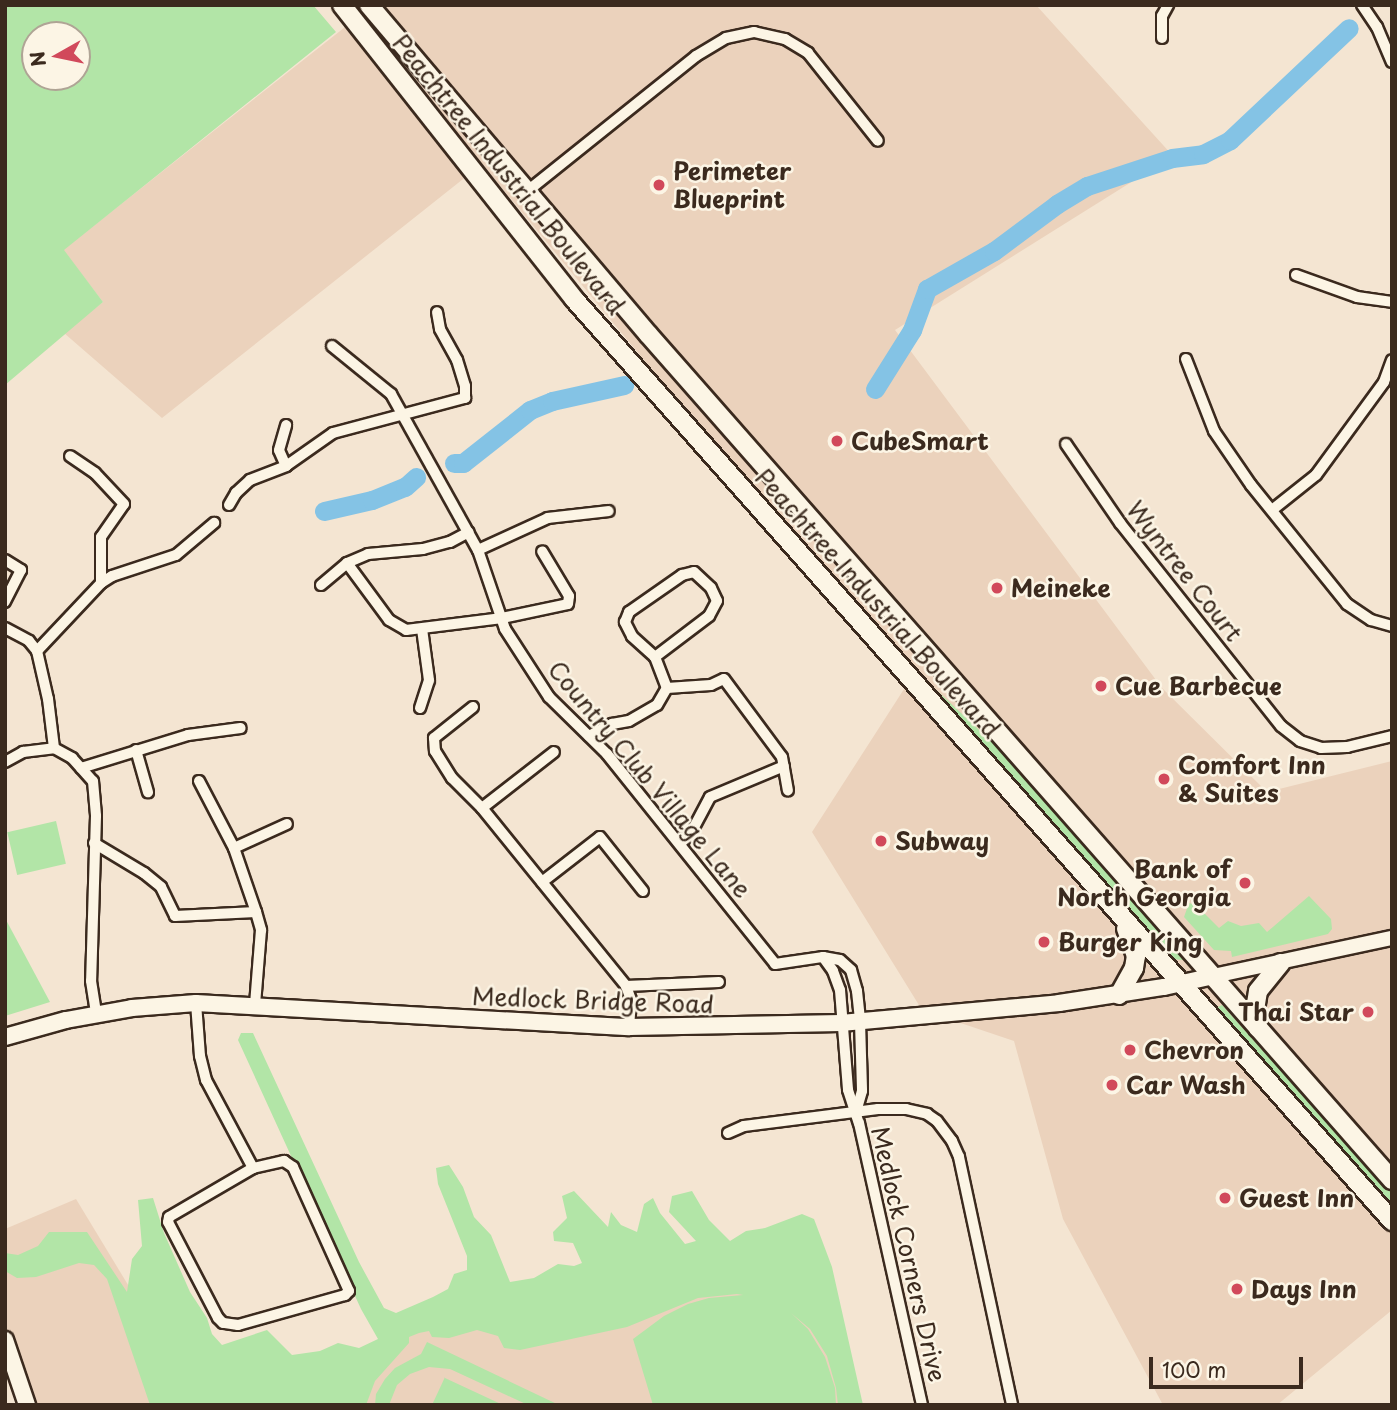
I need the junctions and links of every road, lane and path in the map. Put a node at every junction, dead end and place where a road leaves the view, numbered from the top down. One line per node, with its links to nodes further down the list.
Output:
1 (342, 5): 61 (highway, Peachtree Industrial Boulevard)
2 (369, 5): 8 (highway, Peachtree Industrial Boulevard)
3 (1168, 5): 5 (street)
4 (1362, 5): 6 (street)
5 (1162, 38)
6 (1392, 62)
7 (878, 142): 8 (street)
8 (525, 192): 65 (highway, Peachtree Industrial Boulevard)
9 (1296, 275): 10 (street)
10 (1392, 302)
11 (437, 312): 15 (street)
12 (332, 346): 15 (street, Country Club Village Lane)
13 (1185, 359): 21 (street)
14 (1392, 360): 21 (street)
15 (401, 415): 19 (street); 24 (street, Country Club Village Lane)
16 (286, 425): 19 (street)
17 (1066, 444): 43 (street, Wyntree Court)
18 (70, 456): 29 (street)
19 (286, 467): 20 (street)
20 (229, 505)
21 (1272, 510): 33 (street)
22 (609, 511): 25 (street)
23 (214, 523): 29 (street)
24 (468, 532): 25 (street, Country Club Village Lane); 28 (street)
25 (478, 550): 32 (street, Country Club Village Lane)
26 (542, 551): 32 (street)
27 (5, 560): 31 (street)
28 (347, 563): 30 (street); 35 (street)
29 (101, 583): 36 (street)
30 (321, 585)
31 (5, 602)
32 (502, 618): 35 (street); 42 (street, Country Club Village Lane)
33 (1392, 626)
34 (5, 628): 36 (street)
35 (422, 629): 40 (street)
36 (37, 651): 44 (street)
37 (655, 657): 37 (street); 38 (street)
38 (667, 688): 42 (street); 48 (street)
39 (473, 707): 53 (street)
40 (420, 708)
41 (241, 728): 45 (street)
42 (589, 736): 56 (street, Country Club Village Lane)
43 (1392, 736)
44 (54, 748): 47 (street); 49 (street)
45 (136, 750): 49 (street); 52 (street)
46 (554, 752): 53 (street)
47 (5, 762)
48 (784, 766): 51 (street); 56 (street)
49 (81, 768): 55 (street)
50 (199, 781): 57 (street)
51 (788, 790)
52 (148, 792)
53 (482, 808): 58 (street)
54 (287, 824): 57 (street)
55 (94, 844): 60 (street); 72 (street)
56 (680, 844): 63 (street, Country Club Village Lane)
57 (234, 848): 60 (street)
58 (542, 882): 59 (street); 68 (street)
59 (643, 891)
60 (256, 912): 71 (street)
61 (1119, 913): 67 (highway, Peachtree Industrial Boulevard); 69 (highway)
62 (1392, 938): 64 (street)
63 (822, 957): 73 (street); 74 (street)
64 (1281, 963): 65 (street); 76 (highway)
65 (1214, 976): 67 (main road, Medlock Bridge Road); 76 (highway, Peachtree Industrial Boulevard)
66 (719, 982): 68 (street)
67 (1181, 983): 69 (main road, Medlock Bridge Road); 82 (highway, Peachtree Industrial Boulevard)
68 (626, 986): 75 (street)
69 (1119, 995): 73 (main road, Medlock Bridge Road)
70 (196, 1003): 71 (main road, Medlock Bridge Road); 72 (main road, Medlock Bridge Road); 80 (street)
71 (255, 1005): 75 (main road, Medlock Bridge Road)
72 (96, 1014): 77 (main road, Medlock Bridge Road)
73 (860, 1022): 74 (main road, Medlock Bridge Road); 78 (street, Medlock Corners Drive)
74 (841, 1023): 75 (main road, Medlock Bridge Road); 78 (street, Medlock Corners Drive)
75 (629, 1027)
76 (1258, 1028): 81 (highway, Peachtree Industrial Boulevard)
77 (5, 1037)
78 (856, 1112): 79 (street, Medlock Corners Drive); 85 (street, Medlock Corners Drive); 86 (street, Medlock Corners Drive)
79 (728, 1133)
80 (253, 1168): 80 (street)
81 (1392, 1180)
82 (1392, 1221)
83 (5, 1340): 84 (main road)
84 (27, 1405)
85 (922, 1405)
86 (1012, 1405)

